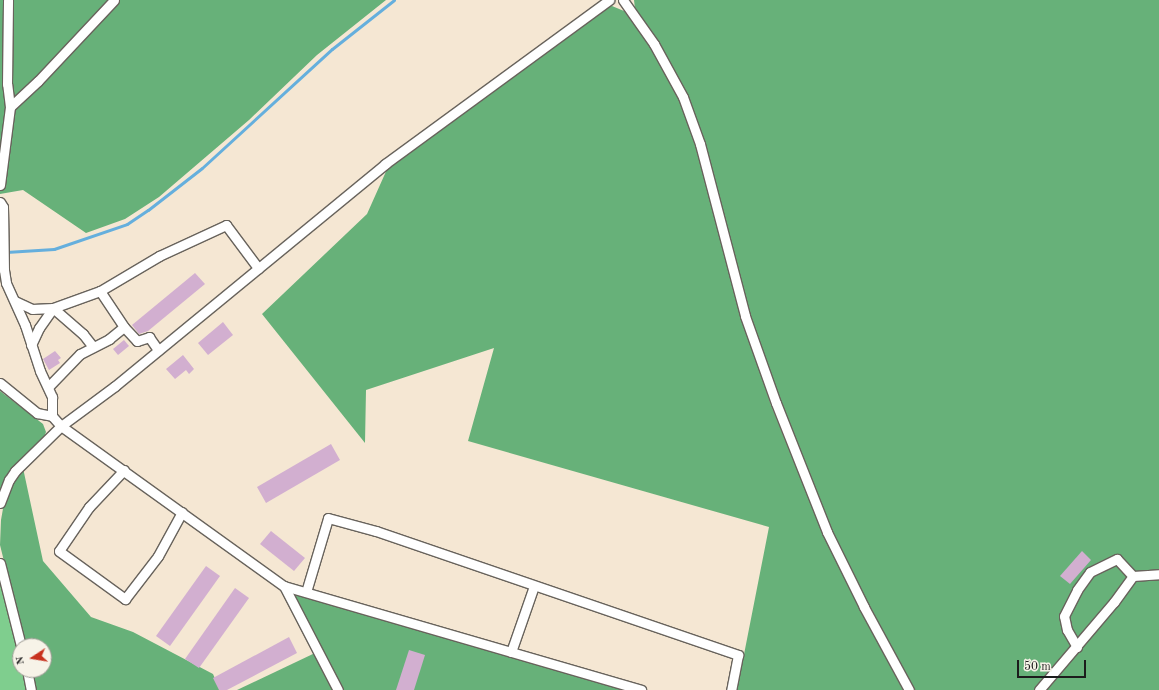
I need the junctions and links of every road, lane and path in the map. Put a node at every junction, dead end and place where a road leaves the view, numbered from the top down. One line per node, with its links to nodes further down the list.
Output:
1 (8, 0): 5 (lane)
2 (114, 0): 5 (lane)
3 (609, 0): 8 (lane)
4 (623, 0): 37 (lane)
5 (10, 107): 6 (lane)
6 (0, 185)
7 (0, 202): 10 (lane)
8 (258, 268): 9 (lane); 15 (lane)
9 (100, 291): 11 (lane); 12 (lane)
10 (15, 302): 11 (lane); 13 (lane)
11 (53, 308): 13 (lane); 14 (lane)
12 (124, 327): 14 (lane); 15 (lane)
13 (31, 345): 17 (lane)
14 (93, 347): 17 (lane)
15 (158, 350): 19 (lane)
16 (0, 383): 18 (lane)
17 (48, 387): 18 (lane)
18 (52, 416): 19 (lane)
19 (61, 426): 20 (lane); 21 (lane)
20 (124, 470): 22 (lane); 22 (lane)
21 (0, 503)
22 (182, 512): 26 (lane)
23 (0, 563): 29 (lane)
24 (1159, 574): 25 (lane)
25 (1133, 576): 30 (lane); 30 (lane)
26 (284, 586): 28 (lane); 34 (lane)
27 (534, 586): 28 (lane); 31 (lane); 36 (lane)
28 (306, 592): 31 (lane)
29 (19, 638)
30 (1077, 646): 38 (lane)
31 (511, 652): 35 (lane)
32 (29, 678): 33 (lane)
33 (31, 690)
34 (338, 690)
35 (641, 690)
36 (731, 690)
37 (909, 690)
38 (1039, 690)

